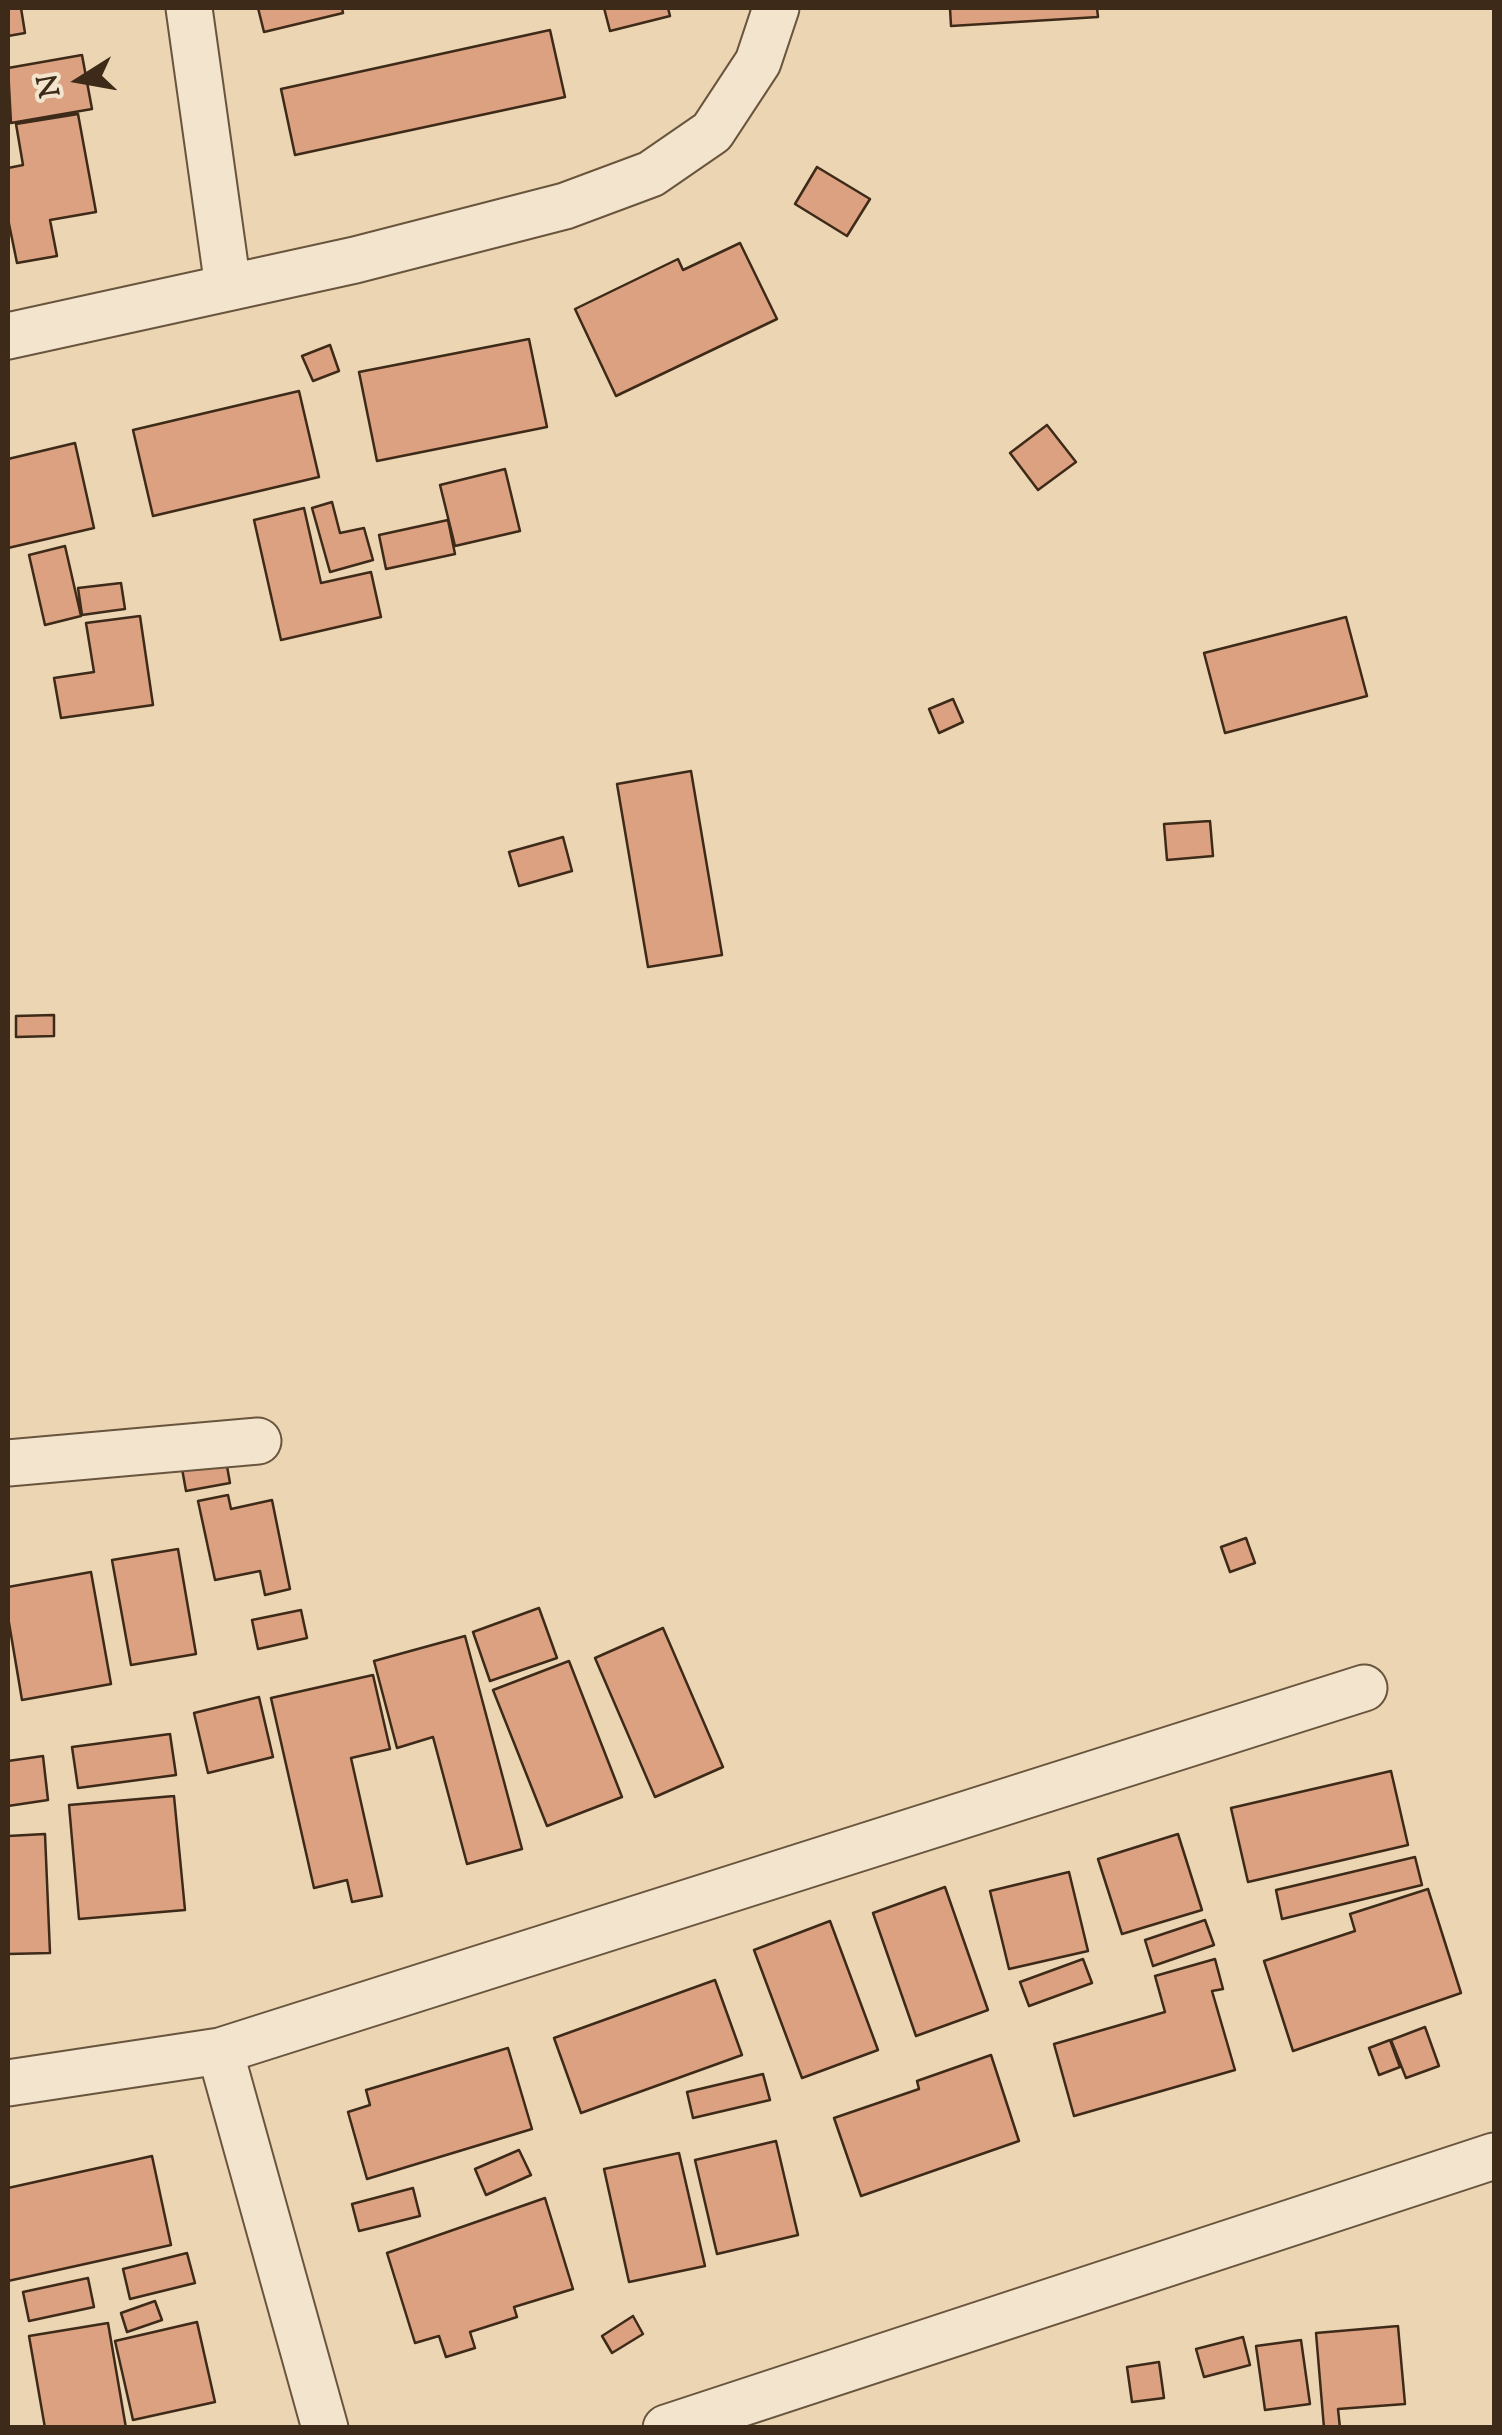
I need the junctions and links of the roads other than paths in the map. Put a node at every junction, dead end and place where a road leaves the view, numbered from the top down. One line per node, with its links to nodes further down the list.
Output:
1 (189, 8): 3 (street)
2 (776, 8): 3 (street)
3 (228, 287): 4 (street)
4 (8, 336)
5 (258, 1441): 6 (street)
6 (8, 1463)
7 (1364, 1688): 8 (street)
8 (220, 2052): 9 (street); 11 (street)
9 (8, 2084)
10 (1494, 2156): 12 (street)
11 (325, 2428)
12 (666, 2428)

